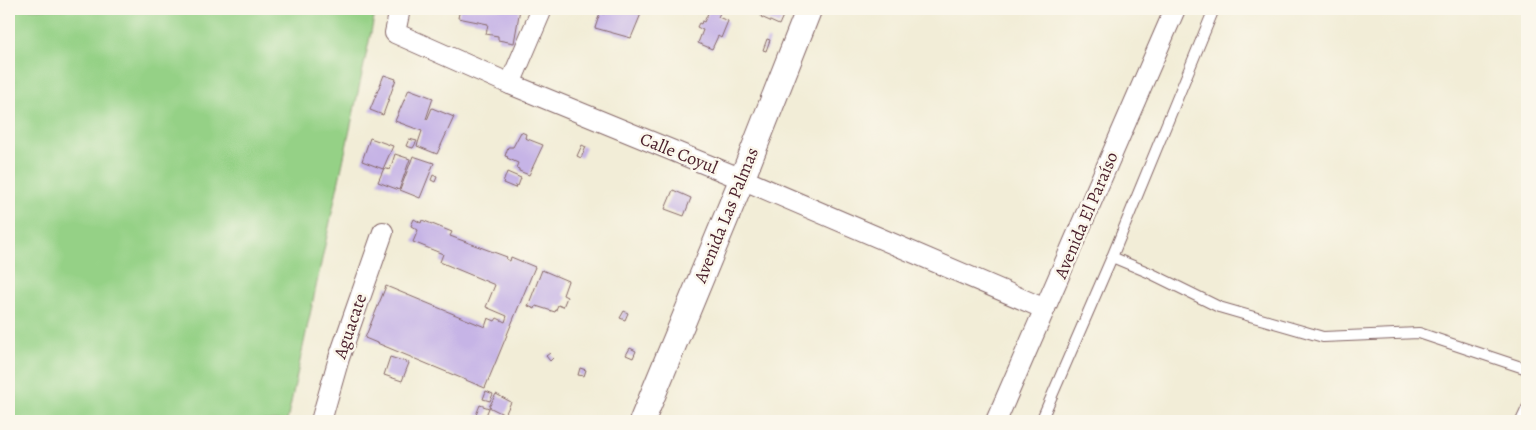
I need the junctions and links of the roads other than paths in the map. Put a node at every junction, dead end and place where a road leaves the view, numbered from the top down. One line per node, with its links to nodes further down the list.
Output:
1 (400, 9): 6 (street, Calle Coyul)
2 (542, 9): 6 (street)
3 (809, 9): 7 (street, Avenida Las Palmas)
4 (1175, 9): 10 (street, Avenida El Paraíso)
5 (1214, 9): 9 (lane)
6 (510, 84): 7 (street, Calle Coyul)
7 (742, 178): 10 (street, Calle Coyul); 14 (street, Avenida Las Palmas)
8 (382, 232): 13 (street, Aguacate)
9 (1112, 257): 11 (lane); 16 (lane)
10 (1045, 309): 15 (street, Avenida El Paraíso)
11 (1527, 369)
12 (1527, 408): 17 (lane)
13 (321, 421)
14 (642, 421)
15 (996, 421)
16 (1041, 421)
17 (1521, 421)

